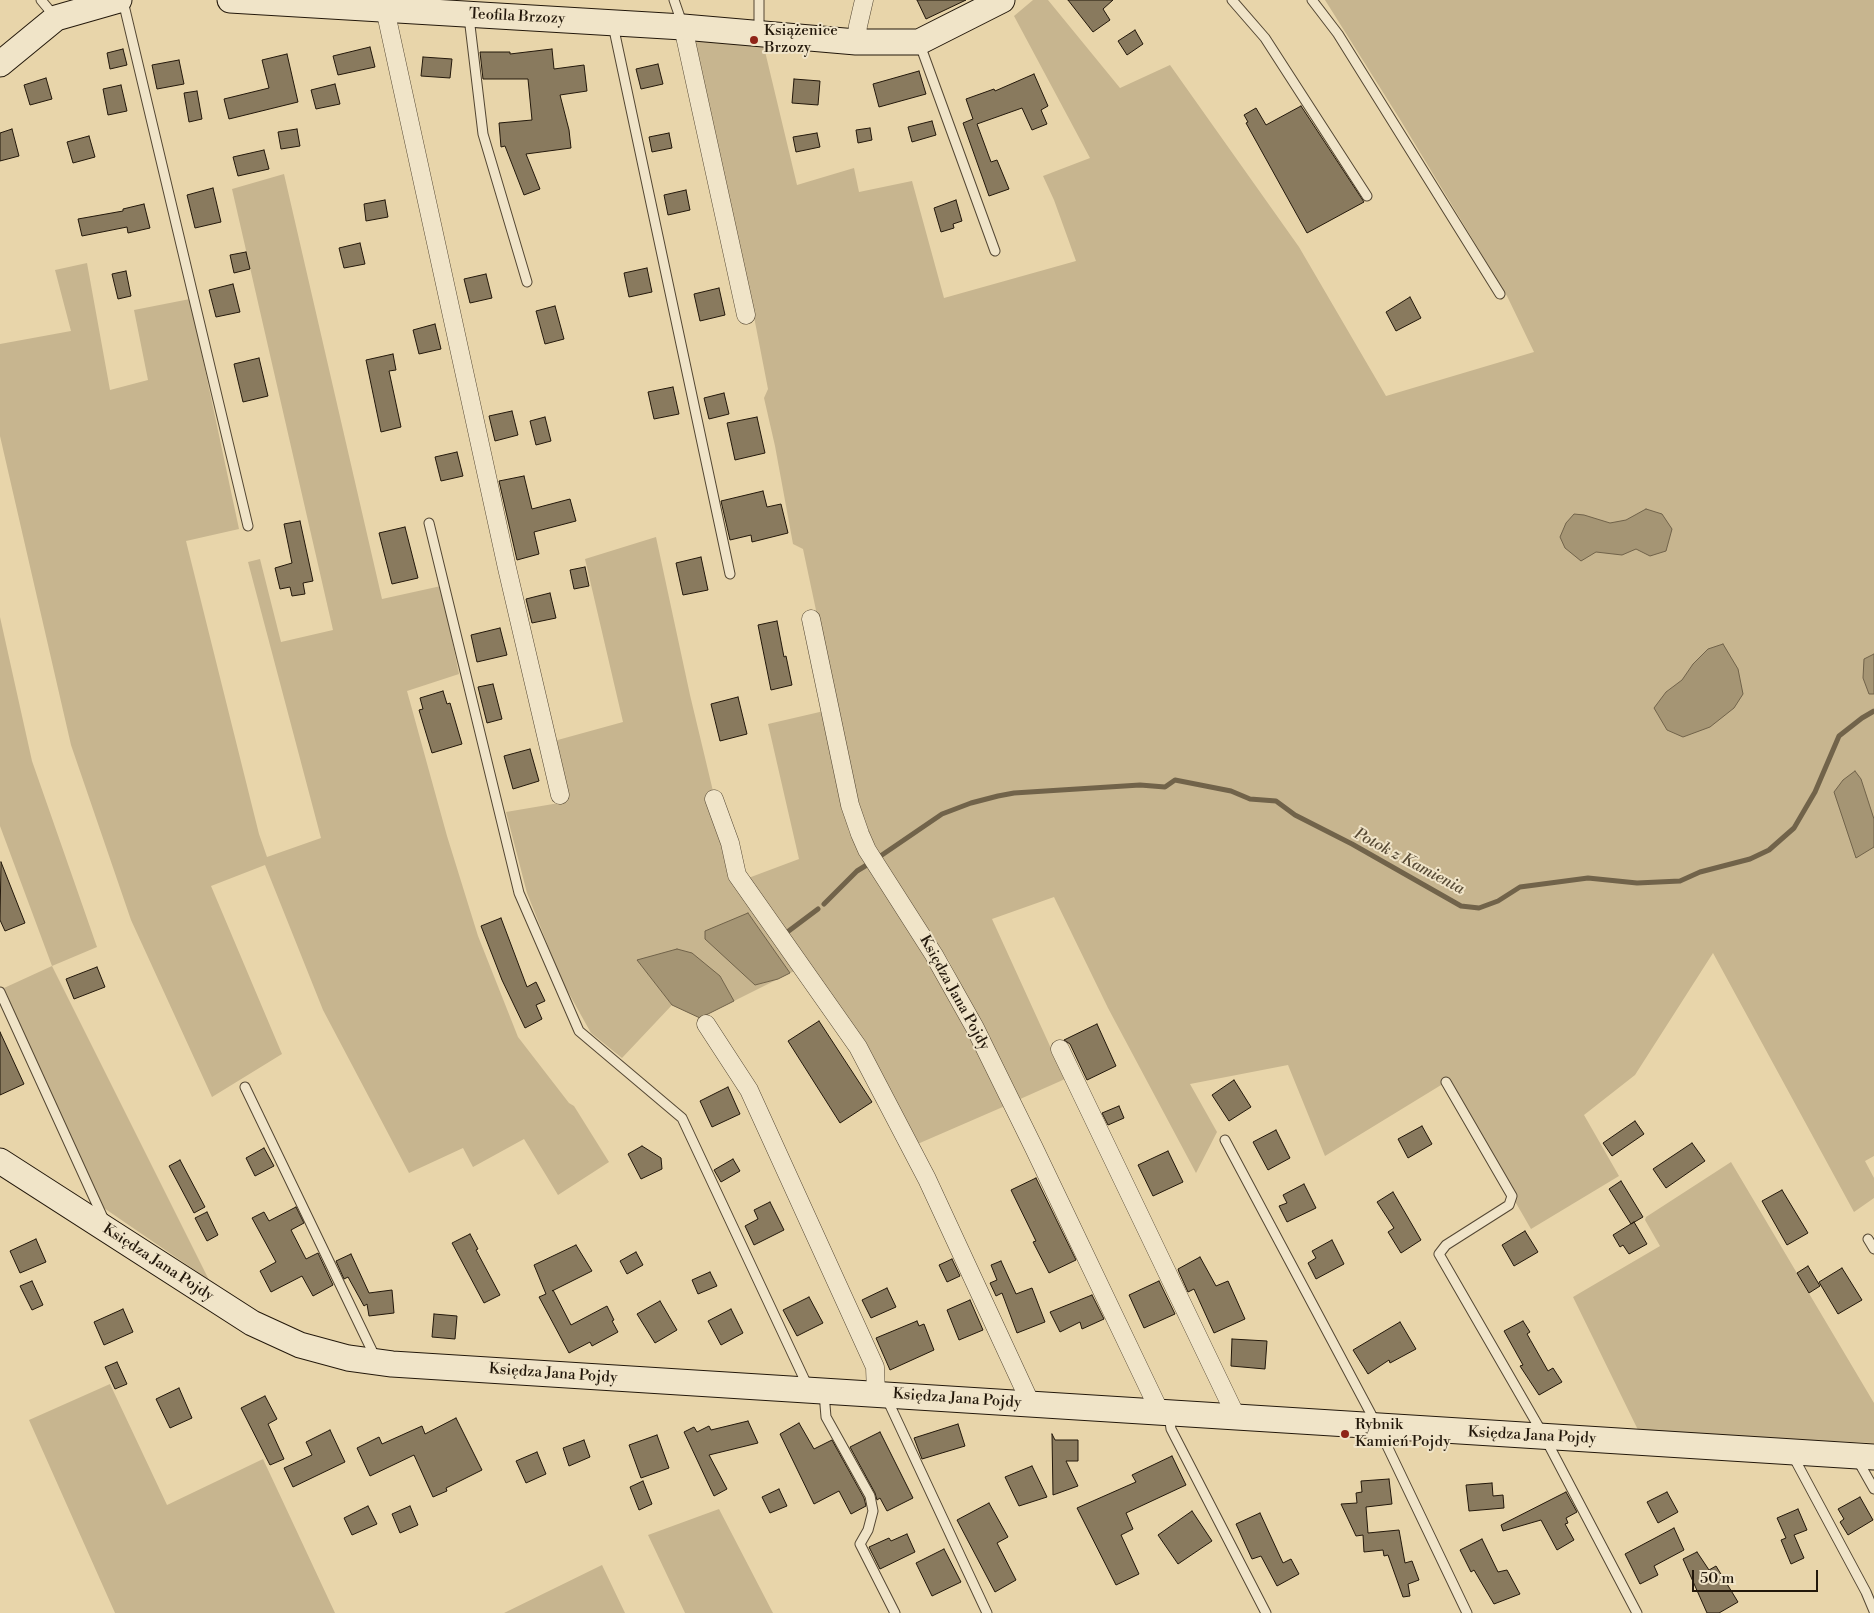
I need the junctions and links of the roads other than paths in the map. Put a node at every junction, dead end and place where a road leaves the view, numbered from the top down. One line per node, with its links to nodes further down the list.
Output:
1 (121, 0): 9 (street); 24 (lane)
2 (230, 0): 10 (street, Teofila Brzozy)
3 (674, 0): 13 (lane)
4 (759, 0): 14 (lane)
5 (864, 0): 15 (street)
6 (1002, 0): 16 (street, Teofila Brzozy)
7 (1232, 0): 18 (lane)
8 (1312, 0): 21 (lane)
9 (61, 8): 17 (street)
10 (385, 9): 11 (street, Teofila Brzozy); 27 (street)
11 (469, 14): 12 (street, Teofila Brzozy); 20 (lane)
12 (612, 22): 13 (street, Teofila Brzozy); 25 (lane)
13 (683, 27): 14 (street, Teofila Brzozy); 22 (street)
14 (759, 33): 15 (street, Teofila Brzozy)
15 (856, 42): 16 (street, Teofila Brzozy)
16 (919, 42): 19 (lane)
17 (0, 64)
18 (1367, 196)
19 (995, 251)
20 (527, 282)
21 (1500, 294)
22 (746, 315)
23 (429, 523): 40 (lane)
24 (248, 526)
25 (730, 574)
26 (811, 619): 43 (street, Księdza Jana Pojdy)
27 (560, 795)
28 (714, 799): 42 (street)
29 (0, 992): 36 (lane)
30 (706, 1024): 41 (street)
31 (1060, 1049): 44 (street)
32 (1446, 1082): 46 (lane)
33 (245, 1087): 39 (lane)
34 (1225, 1140): 45 (lane)
35 (0, 1161): 36 (street, Księdza Jana Pojdy)
36 (109, 1232): 39 (street, Księdza Jana Pojdy)
37 (1868, 1239): 38 (lane)
38 (1874, 1249)
39 (377, 1362): 40 (street, Księdza Jana Pojdy)
40 (817, 1390): 41 (street, Księdza Jana Pojdy); 51 (lane)
41 (880, 1394): 42 (street, Księdza Jana Pojdy); 52 (lane)
42 (1031, 1404): 43 (street, Księdza Jana Pojdy)
43 (1164, 1412): 44 (street, Księdza Jana Pojdy); 53 (lane)
44 (1236, 1416): 45 (street, Księdza Jana Pojdy)
45 (1378, 1427): 46 (street, Księdza Jana Pojdy); 54 (lane)
46 (1544, 1436): 47 (street, Księdza Jana Pojdy); 55 (lane)
47 (1790, 1452): 48 (street, Księdza Jana Pojdy); 50 (lane)
48 (1865, 1456): 49 (lane)
49 (1874, 1489)
50 (1874, 1611)
51 (895, 1613)
52 (987, 1613)
53 (1266, 1613)
54 (1467, 1613)
55 (1637, 1613)

